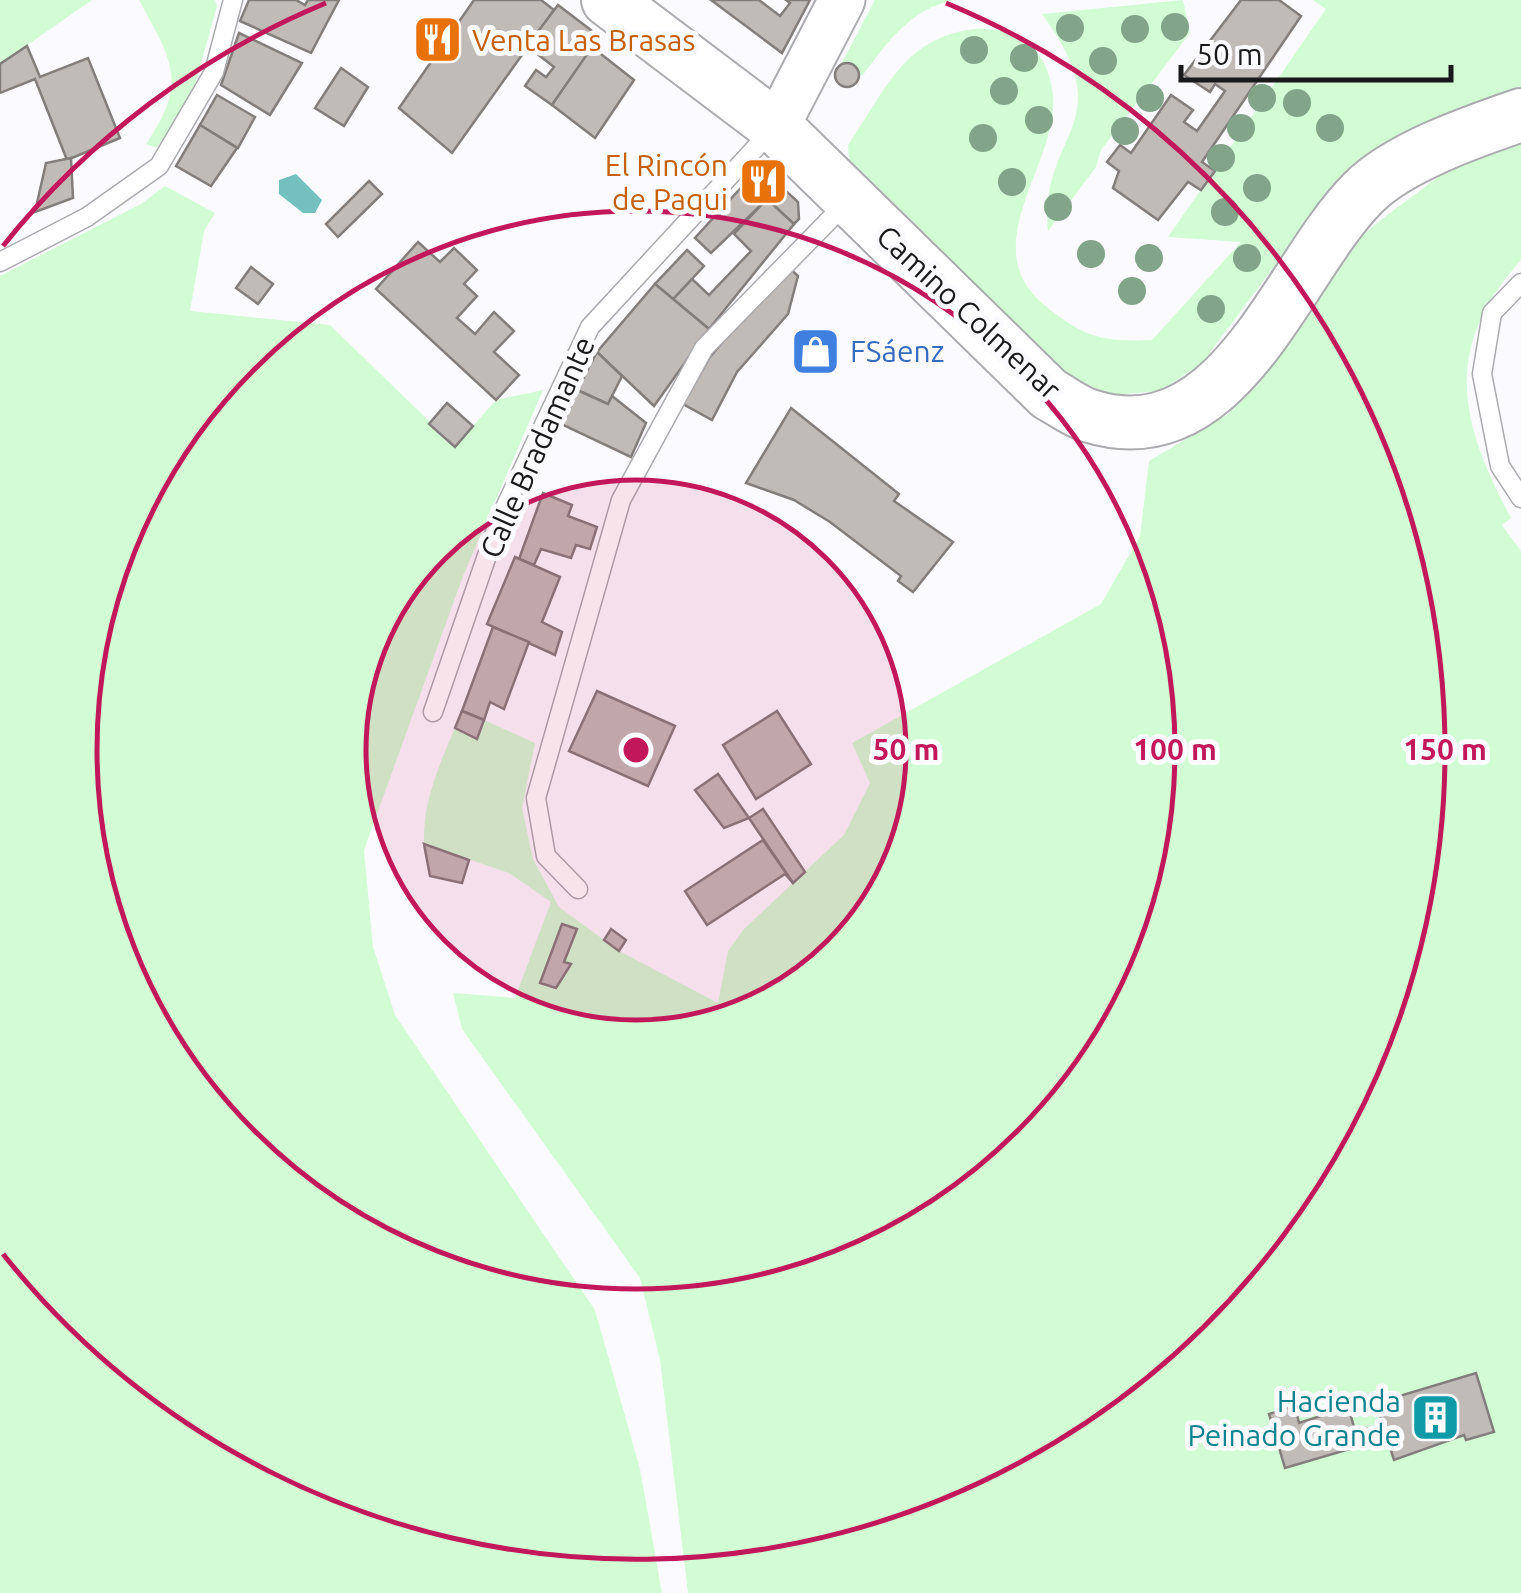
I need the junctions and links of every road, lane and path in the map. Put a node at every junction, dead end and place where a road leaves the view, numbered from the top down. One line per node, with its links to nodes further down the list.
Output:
1 (233, 0): 7 (lane)
2 (608, 0): 5 (main road, Camino Colmenar)
3 (842, 0): 5 (street)
4 (1521, 115): 6 (main road, Camino Colmenar)
5 (776, 127): 6 (main road, Camino Colmenar); 10 (lane, Calle Bradamante)
6 (850, 199): 11 (lane)
7 (0, 262)
8 (1521, 283): 9 (lane)
9 (1521, 498)
10 (433, 712)
11 (578, 889)

